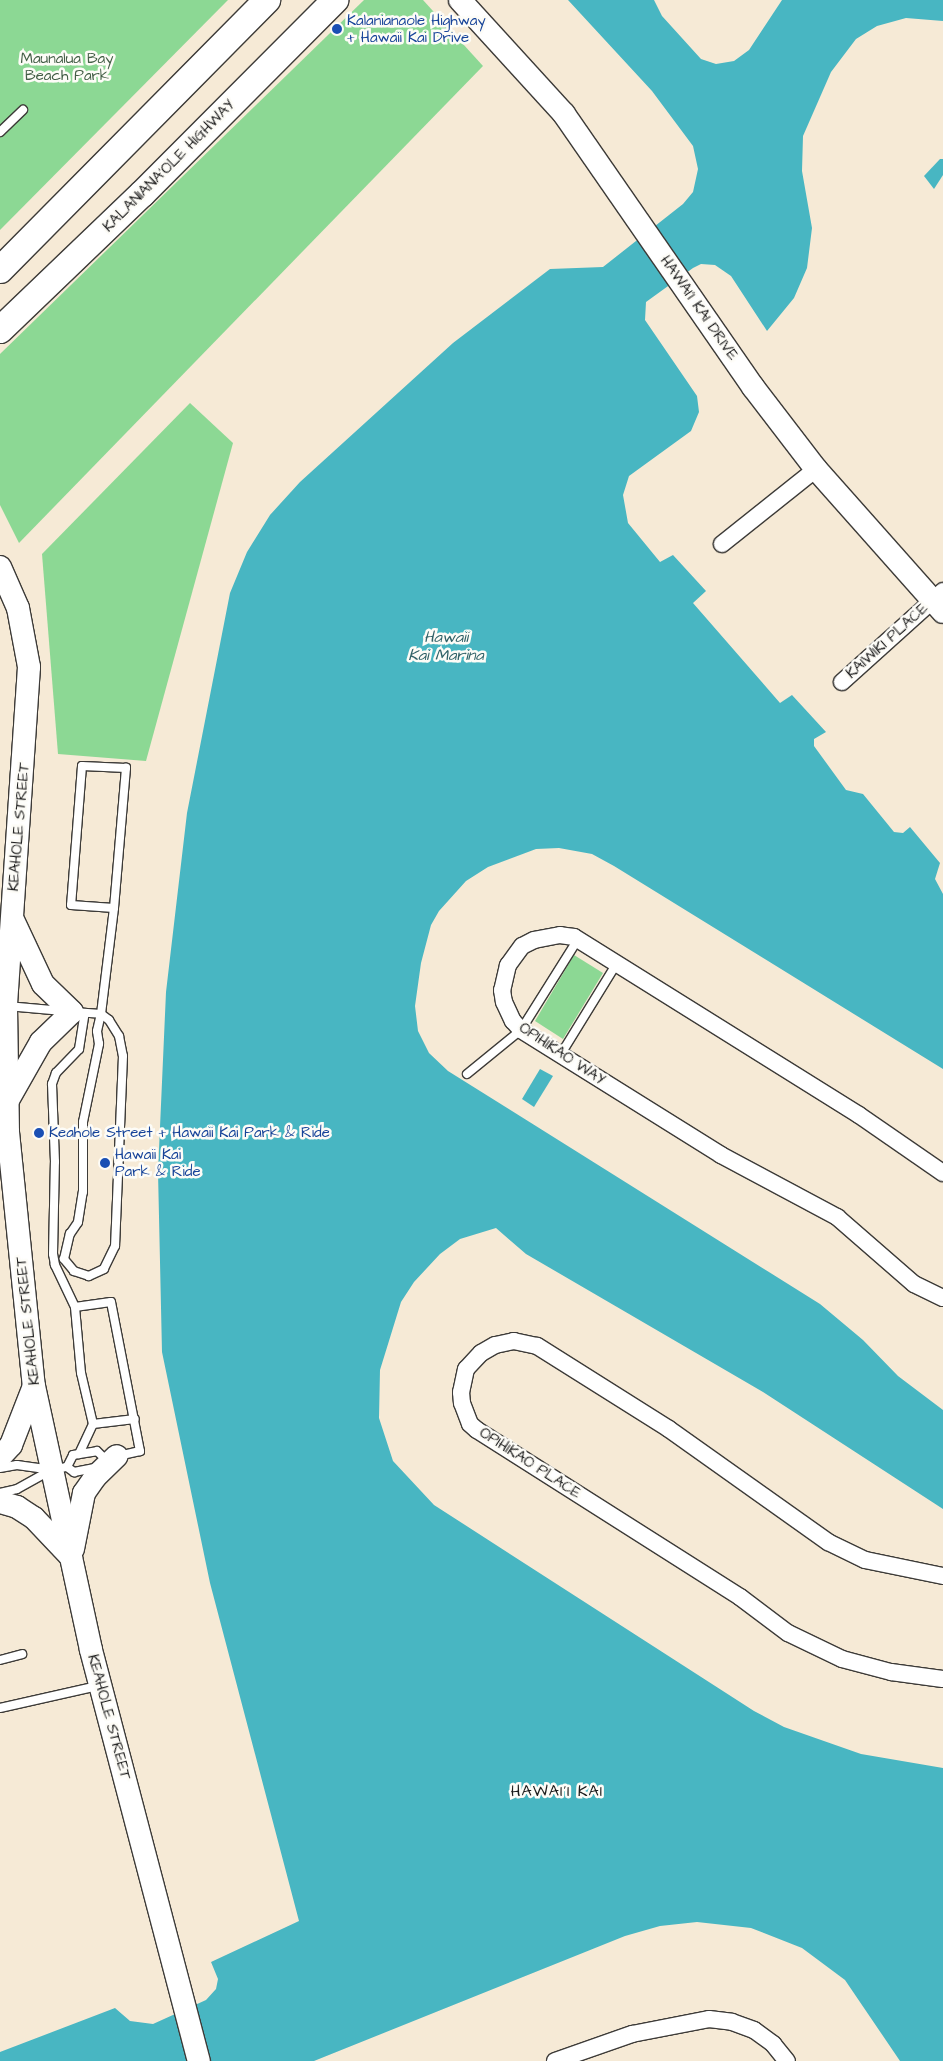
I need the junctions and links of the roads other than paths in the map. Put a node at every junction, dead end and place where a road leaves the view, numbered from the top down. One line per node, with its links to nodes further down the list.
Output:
1 (267, 0): 6 (highway)
2 (335, 0): 7 (highway, KALANIANA’OLE HIGHWAY)
3 (460, 0): 8 (main road, HAWAI’I KAI DRIVE)
4 (23, 110): 5 (lane)
5 (0, 132)
6 (0, 270)
7 (0, 330)
8 (816, 469): 9 (street); 11 (main road, HAWAI’I KAI DRIVE)
9 (722, 544)
10 (0, 567): 14 (main road, KEAHOLE STREET)
11 (940, 601): 12 (street, KAIWIKI PLACE)
12 (842, 682)
13 (114, 908): 13 (lane); 20 (lane)
14 (12, 917): 16 (main road); 18 (main road, KEAHOLE STREET); 19 (main road)
15 (578, 939): 17 (street, OPIHIKAO WAY); 21 (lane); 21 (street, OPIHIKAO WAY)
16 (0, 942)
17 (617, 963): 22 (lane); 25 (street, OPIHIKAO WAY)
18 (3, 1006): 19 (lane); 24 (main road, KEAHOLE STREET)
19 (79, 1012): 20 (lane); 24 (main road); 27 (lane)
20 (101, 1014): 20 (lane)
21 (522, 1030): 22 (street, OPIHIKAO WAY); 23 (lane)
22 (561, 1054): 26 (street, OPIHIKAO WAY)
23 (467, 1074)
24 (3, 1093): 28 (main road, KEAHOLE STREET)
25 (943, 1173)
26 (943, 1298)
27 (75, 1307): 29 (lane); 30 (lane)
28 (34, 1386): 32 (main road); 35 (main road, KEAHOLE STREET)
29 (136, 1419): 30 (lane); 33 (lane)
30 (93, 1424): 31 (lane)
31 (79, 1454): 33 (lane); 35 (lane)
32 (0, 1457)
33 (111, 1457): 35 (lane); 38 (main road)
34 (0, 1468): 35 (lane)
35 (59, 1468): 36 (lane); 38 (main road, KEAHOLE STREET)
36 (0, 1493)
37 (0, 1502): 38 (main road)
38 (71, 1558): 43 (main road, KEAHOLE STREET)
39 (943, 1576): 42 (street, OPIHIKAO PLACE)
40 (22, 1654): 41 (lane)
41 (0, 1660)
42 (943, 1679)
43 (101, 1685): 44 (lane); 45 (main road, KEAHOLE STREET)
44 (0, 1708)
45 (199, 2061)
46 (555, 2061): 47 (street)
47 (787, 2061)

